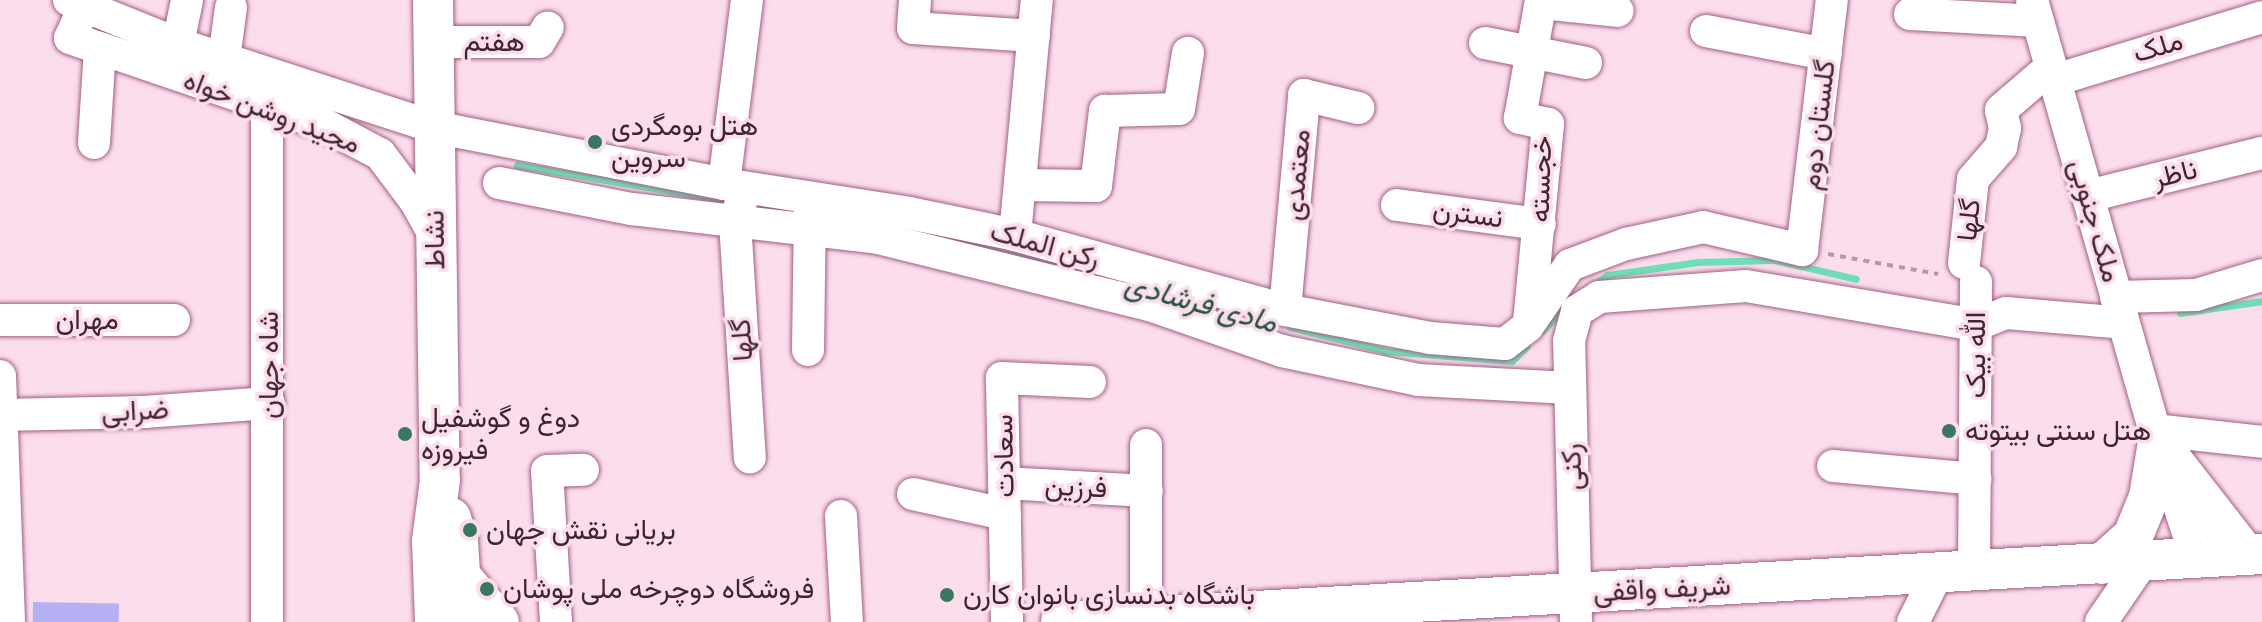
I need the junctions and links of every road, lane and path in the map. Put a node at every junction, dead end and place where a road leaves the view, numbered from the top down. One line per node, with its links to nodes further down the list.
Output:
1 (187, 0): 20 (street)
2 (433, 0): 18 (main road, نشاط)
3 (747, 0): 35 (street)
4 (915, 0): 17 (street)
5 (1037, 0): 17 (street)
6 (1832, 0): 24 (street, گلستان دوم)
7 (1541, 1): 8 (street, خجسته); 22 (street, خجسته)
8 (1574, 3): 12 (street, خجسته)
9 (89, 5): 20 (street, مجید روشن خواه); 21 (street, مجید روشن خواه)
10 (231, 7): 25 (street)
11 (2035, 10): 13 (street); 27 (street, ملک جنوبی)
12 (1618, 11)
13 (1910, 14)
14 (2262, 17): 27 (street, ملک)
15 (548, 27): 18 (street, هفتم)
16 (1706, 31): 24 (street)
17 (1034, 36): 34 (street)
18 (432, 42): 30 (main road, نشاط)
19 (1485, 43): 22 (street)
20 (178, 44): 25 (street, مجید روشن خواه)
21 (100, 48): 28 (street, مجید روشن خواه); 31 (street)
22 (1532, 51): 26 (street); 41 (street, خجسته)
23 (1188, 53): 34 (street)
24 (1826, 54): 46 (street, گلستان دوم)
25 (224, 59): 30 (street, مجید روشن خواه)
26 (1586, 63)
27 (2053, 74): 36 (street, ملک جنوبی); 47 (street, گلها)
28 (267, 108): 44 (street, مجید روشن خواه); 62 (street, شاه جهان)
29 (1358, 108): 49 (street, معتمدی)
30 (434, 127): 35 (street, رکن الملک); 44 (main road, نشاط)
31 (94, 143)
32 (2262, 153): 36 (street, ناظر)
33 (499, 183): 40 (street, رکن الملک)
34 (1020, 185): 43 (street)
35 (735, 186): 37 (street, رکن الملک); 40 (street)
36 (2088, 196): 50 (street, ملک جنوبی)
37 (811, 198): 39 (street, رکن الملک); 42 (street)
38 (1397, 205): 41 (street, نسترن)
39 (925, 216): 43 (street, رکن الملک); 45 (street)
40 (735, 222): 42 (street, رکن الملک); 67 (street, گلها)
41 (1540, 224): 54 (street, خجسته)
42 (809, 230): 45 (street, رکن الملک); 57 (street)
43 (1015, 235): 49 (street, رکن الملک)
44 (435, 236): 71 (main road, نشاط)
45 (915, 247): 59 (street, رکن الملک)
46 (1802, 250): 47 (path); 54 (street, رکن الملک)
47 (1970, 272): 53 (street, الله بیک)
48 (2262, 275): 50 (street)
49 (1285, 310): 55 (street, رکن الملک)
50 (2120, 310): 53 (street); 64 (street, ملک جنوبی)
51 (0, 320): 52 (street, مهران)
52 (174, 320)
53 (1976, 325): 56 (street); 70 (street, الله بیک)
54 (1528, 326): 55 (street, رکن الملک); 56 (street)
55 (1430, 338): 59 (street)
56 (1569, 341): 61 (street, رکنی)
57 (808, 350)
58 (0, 376): 63 (street)
59 (1425, 381): 61 (street, رکن الملک)
60 (1090, 382): 74 (street, سعادت)
61 (1570, 388): 81 (street, رکنی)
62 (269, 403): 63 (street, ضرابی); 86 (street, شاه جهان)
63 (1, 415): 85 (street)
64 (2156, 436): 65 (street); 76 (main road); 77 (street); 78 (main road)
65 (2262, 442)
66 (1146, 445): 72 (street, فرزین)
67 (750, 458)
68 (1833, 466): 70 (street)
69 (583, 470): 90 (street)
70 (1975, 479): 79 (street, الله بیک)
71 (440, 480): 80 (main road, نشاط); 87 (main road, نشاط)
72 (1147, 491): 74 (street, فرزین); 83 (street, فرزین)
73 (913, 494): 74 (street, فرزین)
74 (1005, 499): 92 (street, سعادت)
75 (841, 516): 91 (street)
76 (2254, 554): 77 (main road, شریف واقفی)
77 (2171, 559): 78 (main road, شریف واقفی); 84 (street)
78 (2102, 564): 79 (main road, شریف واقفی)
79 (1956, 573): 81 (main road, شریف واقفی); 94 (street)
80 (462, 578): 88 (main road, نشاط); 89 (main road)
81 (1576, 608): 82 (main road, شریف واقفی)
82 (1297, 616): 83 (main road, شریف واقفی)
83 (1146, 618): 93 (main road, شریف واقفی)
84 (2113, 618)
85 (9, 622)
86 (267, 622)
87 (435, 622)
88 (463, 622)
89 (499, 622)
90 (556, 622)
91 (847, 622)
92 (1007, 622)
93 (1061, 622)
94 (1913, 622)

